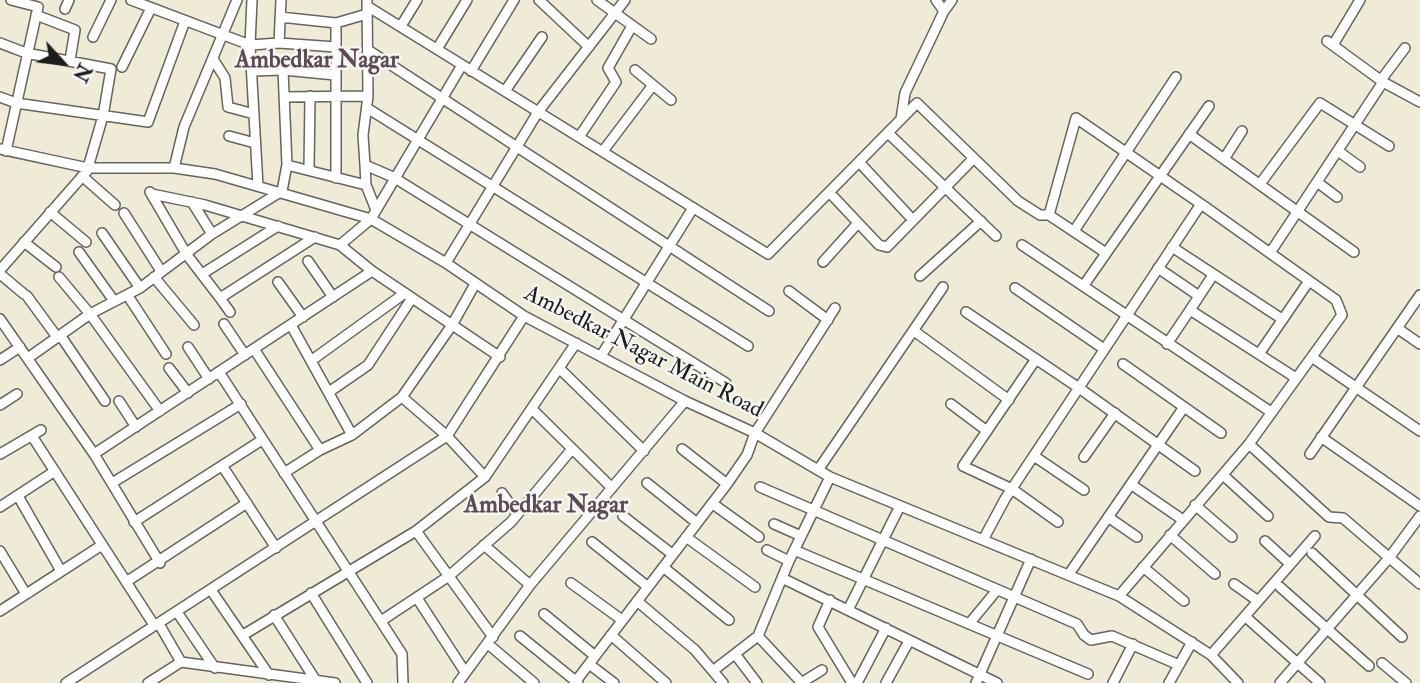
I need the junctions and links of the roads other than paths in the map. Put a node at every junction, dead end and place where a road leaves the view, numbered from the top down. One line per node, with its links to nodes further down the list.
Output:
1 (11, 0): 19 (street)
2 (111, 0): 27 (street)
3 (131, 0): 17 (street)
4 (237, 0): 26 (street)
5 (252, 0): 32 (street)
6 (281, 0): 21 (street)
7 (417, 0): 24 (street)
8 (467, 0): 36 (street)
9 (514, 0): 46 (street)
10 (539, 0): 34 (street)
11 (597, 0): 20 (street)
12 (625, 0): 20 (street)
13 (936, 0): 18 (street)
14 (952, 0): 18 (street)
15 (1360, 0): 49 (street)
16 (367, 7): 23 (street); 24 (street); 37 (street)
17 (151, 8): 22 (street); 42 (street)
18 (944, 11): 66 (street)
19 (36, 15): 38 (street); 39 (street)
20 (614, 15): 25 (street); 34 (street)
21 (280, 17): 23 (street); 31 (street)
22 (185, 21): 26 (street); 65 (street)
23 (336, 23): 33 (street)
24 (401, 26): 36 (street)
25 (632, 26): 29 (street); 72 (street)
26 (223, 36): 32 (street); 40 (street)
27 (93, 37)
28 (542, 37): 51 (street)
29 (651, 38)
30 (0, 43): 38 (street)
31 (279, 43): 32 (street); 33 (street)
32 (250, 45): 45 (street)
33 (335, 47): 47 (street)
34 (589, 47): 63 (street)
35 (1405, 48): 49 (street)
36 (437, 49): 41 (street)
37 (368, 50): 54 (street); 57 (street)
38 (26, 53): 39 (street); 60 (street)
39 (70, 60): 65 (street)
40 (213, 60): 64 (street); 87 (street)
41 (462, 65): 46 (street); 57 (street)
42 (122, 67)
43 (283, 70): 45 (street); 47 (street); 56 (street)
44 (635, 70): 50 (street)
45 (252, 71): 64 (street)
46 (471, 71): 51 (street)
47 (335, 75): 53 (street)
48 (1176, 77): 80 (street)
49 (1382, 81): 59 (street); 67 (street)
50 (653, 85): 58 (street); 78 (street)
51 (505, 92): 63 (street)
52 (310, 96): 53 (street); 56 (street); 88 (street)
53 (336, 96): 54 (street); 92 (street)
54 (368, 96): 62 (street)
55 (0, 97): 60 (street)
56 (284, 97): 85 (street)
57 (441, 98): 73 (street); 76 (street)
58 (671, 100)
59 (1420, 102)
60 (16, 103): 65 (street); 77 (street)
61 (1209, 106): 70 (street)
62 (367, 107): 73 (street); 84 (street)
63 (538, 112): 72 (street); 76 (street)
64 (254, 114): 74 (street)
65 (103, 116): 89 (street)
66 (901, 120): 69 (street); 82 (street)
67 (1356, 124): 75 (street); 79 (street); 94 (street)
68 (1242, 131): 81 (street)
69 (888, 132): 83 (street); 98 (street)
70 (1189, 134): 81 (street); 91 (street)
71 (229, 136): 74 (street)
72 (579, 137): 78 (street)
73 (416, 138): 90 (street); 97 (street)
74 (256, 143): 95 (street)
75 (1389, 146)
76 (517, 147): 97 (street); 126 (street)
77 (3, 150): 89 (street, Ambedkar Nagar Main Road)
78 (603, 151): 105 (street)
79 (1338, 151): 86 (street); 93 (street)
80 (1125, 152): 91 (street); 110 (street); 117 (street)
81 (1224, 159): 94 (street)
82 (972, 160): 98 (street); 110 (street)
83 (859, 162): 100 (street); 112 (street)
84 (365, 164): 90 (street); 96 (street)
85 (287, 165): 88 (street); 99 (street)
86 (1360, 167)
87 (174, 168): 89 (street, Ambedkar Nagar Main Road); 95 (street, Ambedkar Nagar Main Road)
88 (309, 169): 92 (street)
89 (85, 172): 104 (street); 107 (street)
90 (393, 177): 109 (street); 115 (street)
91 (1160, 177): 103 (street); 130 (street)
92 (336, 178): 96 (street)
93 (1317, 182): 101 (street); 106 (street)
94 (1260, 184): 106 (street)
95 (258, 186): 99 (street, Ambedkar Nagar Main Road)
96 (366, 186): 109 (street)
97 (493, 187): 115 (street); 145 (street)
98 (943, 188): 112 (street); 113 (street)
99 (282, 191): 109 (street, Ambedkar Nagar Main Road); 111 (street)
100 (829, 192): 105 (street); 114 (street)
101 (1337, 197)
102 (192, 201): 111 (street); 119 (street); 132 (street)
103 (1201, 204): 127 (street); 131 (street)
104 (115, 205)
105 (693, 208): 126 (street)
106 (1296, 211): 128 (street); 131 (street)
107 (50, 212): 122 (street); 123 (street)
108 (124, 213): 139 (street)
109 (374, 214): 124 (street); 135 (street, Ambedkar Nagar Main Road)
110 (1049, 215): 117 (street)
111 (245, 216): 116 (street); 119 (street)
112 (912, 219): 114 (street)
113 (981, 221): 120 (street); 142 (street)
114 (858, 223): 134 (street)
115 (470, 225): 135 (street); 169 (street)
116 (278, 226): 121 (street); 140 (street)
117 (1074, 231): 130 (street)
118 (102, 233): 149 (street)
119 (212, 234): 132 (street)
120 (996, 236)
121 (316, 237): 124 (street); 157 (street)
122 (24, 242): 137 (street); 164 (street)
123 (86, 242)
124 (340, 245): 138 (street)
125 (1022, 245): 147 (street)
126 (669, 246): 145 (street); 161 (street)
127 (1172, 247): 136 (street); 141 (street)
128 (1354, 252)
129 (79, 253): 158 (street)
130 (1106, 253): 147 (street)
131 (1270, 253): 143 (street)
132 (187, 254): 139 (street); 140 (street)
133 (308, 261): 156 (street)
134 (823, 262)
135 (446, 263): 146 (street, Ambedkar Nagar Main Road)
136 (1158, 268): 155 (street); 166 (street)
137 (0, 270): 178 (street)
138 (372, 271): 152 (street); 156 (street)
139 (158, 274): 149 (street); 173 (street)
140 (202, 274): 157 (street)
141 (1213, 275): 155 (street); 170 (street)
142 (920, 276)
143 (1309, 281): 170 (street); 193 (street)
144 (278, 282): 167 (street)
145 (646, 282): 169 (street); 182 (street)
146 (475, 284): 165 (street, Ambedkar Nagar Main Road); 175 (street)
147 (1084, 285): 166 (street)
148 (943, 287): 177 (street)
149 (140, 288): 154 (street)
150 (1015, 288): 186 (street)
151 (789, 291): 171 (street)
152 (408, 295): 175 (street); 196 (street); 206 (street)
153 (1420, 295): 176 (street)
154 (128, 296): 158 (street); 187 (street)
155 (1199, 296): 160 (street)
156 (333, 297): 167 (street)
157 (220, 298): 162 (street)
158 (114, 301): 164 (street)
159 (835, 308): 171 (street)
160 (1189, 310): 180 (street); 188 (street)
161 (769, 311)
162 (230, 312)
163 (965, 312): 194 (street)
164 (90, 314): 178 (street); 219 (street)
165 (524, 316): 179 (street, Ambedkar Nagar Main Road); 191 (street)
166 (1126, 316): 180 (street); 186 (street)
167 (303, 317): 174 (street)
168 (0, 319): 183 (street)
169 (622, 319): 190 (street); 203 (street)
170 (1282, 319): 188 (street)
171 (828, 320): 225 (street)
172 (224, 324): 189 (street)
173 (194, 325)
174 (291, 325): 185 (street); 196 (street)
175 (452, 325): 191 (street); 209 (street)
176 (1397, 328): 181 (street); 204 (street)
177 (914, 331): 210 (street); 243 (street)
178 (58, 336): 192 (street); 211 (street)
179 (576, 343): 190 (street, Ambedkar Nagar Main Road); 199 (street)
180 (1167, 344): 220 (street)
181 (1420, 344)
182 (748, 346)
183 (20, 347): 192 (street); 195 (street)
184 (188, 347): 202 (street)
185 (254, 349): 189 (street); 235 (street)
186 (1104, 349): 205 (street)
187 (166, 354)
188 (1259, 354): 201 (street)
189 (245, 355): 200 (street)
190 (601, 356): 213 (street, Ambedkar Nagar Main Road)
191 (500, 357): 228 (street)
192 (27, 358): 238 (street)
193 (1313, 358): 201 (street); 204 (street)
194 (1036, 359): 205 (street); 210 (street)
195 (0, 360)
196 (312, 360): 206 (street)
197 (1123, 364): 217 (street)
198 (169, 368): 207 (street)
199 (560, 369): 218 (street); 236 (street)
200 (219, 372): 202 (street); 214 (street)
201 (1296, 378): 220 (street)
202 (209, 379): 207 (street)
203 (726, 383)
204 (1356, 387): 224 (street); 229 (street)
205 (1079, 388): 221 (street); 240 (street)
206 (329, 392): 227 (street)
207 (188, 393): 219 (street)
208 (18, 394): 216 (street)
209 (402, 397): 227 (street); 228 (street)
210 (1009, 400): 223 (street)
211 (105, 401)
212 (119, 401): 222 (street)
213 (685, 401): 225 (street, Ambedkar Nagar Main Road); 236 (street)
214 (241, 404): 230 (street); 250 (street)
215 (951, 404): 223 (street)
216 (0, 405)
217 (1184, 407): 226 (street); 232 (street)
218 (532, 409): 233 (street); 248 (street)
219 (160, 411): 222 (street)
220 (1271, 412): 231 (street)
221 (1115, 413): 232 (street); 241 (street)
222 (136, 427): 238 (street)
223 (987, 431): 256 (street)
224 (1420, 431)
225 (755, 433): 243 (street, Ambedkar Nagar Main Road); 252 (street)
226 (1221, 433)
227 (352, 435): 235 (street)
228 (447, 436): 248 (street); 273 (street)
229 (1321, 437): 239 (street); 264 (street)
230 (262, 440): 242 (street); 246 (street)
231 (1250, 444): 247 (street); 298 (street)
232 (1159, 445): 245 (street); 253 (street)
233 (572, 449): 254 (street); 267 (street)
234 (682, 449): 252 (street)
235 (320, 450): 246 (street)
236 (645, 451): 254 (street)
237 (0, 454): 244 (street)
238 (94, 454): 250 (street)
239 (1310, 454)
240 (1034, 456): 256 (street); 257 (street)
241 (1084, 457)
242 (223, 467): 260 (street); 274 (street)
243 (818, 470): 249 (street, Ambedkar Nagar Main Road)
244 (55, 471): 259 (street); 290 (street)
245 (1195, 471)
246 (284, 473): 273 (street)
247 (1223, 475): 262 (street); 269 (street)
248 (485, 477): 278 (street)
249 (830, 477): 263 (street, Ambedkar Nagar Main Road); 266 (street)
250 (112, 483): 274 (street)
251 (647, 483): 276 (street)
252 (727, 484): 261 (street)
253 (1132, 485): 271 (street); 272 (street)
254 (612, 488): 316 (street)
255 (761, 488): 266 (street)
256 (1012, 488): 275 (street); 286 (street)
257 (1084, 490)
258 (502, 493): 267 (street)
259 (18, 496): 265 (street); 306 (street)
260 (247, 503): 292 (street); 301 (street)
261 (713, 504): 276 (street); 283 (street)
262 (1195, 505): 272 (street); 285 (street)
263 (900, 506): 286 (street, Ambedkar Nagar Main Road); 287 (street)
264 (1420, 506)
265 (0, 508)
266 (813, 511): 280 (street); 287 (street)
267 (517, 514): 291 (street)
268 (623, 516): 297 (street)
269 (1268, 516)
270 (1420, 516): 298 (street)
271 (1108, 517): 284 (street); 307 (street)
272 (1183, 520): 279 (street)
273 (317, 521): 292 (street); 305 (street)
274 (134, 522): 301 (street)
275 (1058, 522)
276 (697, 523): 282 (street)
277 (775, 524): 280 (street)
278 (416, 531): 305 (street); 309 (street)
279 (1170, 535): 304 (street); 308 (street)
280 (801, 536): 294 (street)
281 (1315, 536): 302 (street)
282 (686, 537): 297 (street); 318 (street)
283 (759, 537)
284 (1137, 537)
285 (1232, 537)
286 (983, 540): 299 (street, Ambedkar Nagar Main Road)
287 (882, 541): 311 (street); 321 (street)
288 (1265, 541): 302 (street)
289 (592, 542): 317 (street)
290 (102, 545): 306 (street); 312 (street)
291 (484, 545): 309 (street); 316 (street)
292 (275, 548): 320 (street)
293 (766, 550): 300 (street)
294 (794, 550): 300 (street); 311 (street)
295 (1312, 553): 324 (street)
296 (1, 554): 323 (street)
297 (672, 554): 303 (street)
298 (1389, 558): 315 (street); 324 (street)
299 (1031, 559): 307 (street, Ambedkar Nagar Main Road); 326 (street)
300 (789, 561): 310 (street)
301 (160, 563): 312 (street)
302 (1290, 564): 331 (street)
303 (663, 567): 317 (street); 339 (street)
304 (1143, 567): 325 (street); 330 (street)
305 (348, 570): 322 (street); 340 (street)
306 (61, 571): 323 (street)
307 (1069, 573): 325 (street, Ambedkar Nagar Main Road)
308 (1215, 574)
309 (449, 576): 327 (street); 351 (street)
310 (782, 578): 328 (street); 349 (street)
311 (863, 581): 332 (street); 342 (street)
312 (126, 582): 341 (street)
313 (571, 583): 338 (street)
314 (1234, 584): 331 (street)
315 (1420, 584)
316 (530, 585): 351 (street)
317 (648, 587): 329 (street)
318 (755, 587)
319 (1280, 587): 344 (street)
320 (211, 590): 334 (street); 345 (street)
321 (998, 590): 326 (street); 342 (street)
322 (311, 593): 336 (street); 376 (street)
323 (26, 594): 333 (street)
324 (1358, 595): 344 (street); 350 (street)
325 (1119, 596): 353 (street, Ambedkar Nagar Main Road)
326 (1014, 597): 347 (street); 354 (street)
327 (417, 598): 340 (street); 366 (street)
328 (830, 600): 332 (street); 385 (street)
329 (637, 601): 338 (street); 364 (street)
330 (1184, 601)
331 (1258, 601): 356 (street)
332 (849, 608): 343 (street)
333 (0, 611)
334 (177, 611): 341 (street); 363 (street)
335 (544, 614): 357 (street)
336 (274, 615): 345 (street); 371 (street)
337 (1248, 619): 360 (street)
338 (622, 620): 346 (street)
339 (729, 620)
340 (381, 621): 377 (street)
341 (156, 624): 358 (street); 373 (street)
342 (969, 624): 347 (street)
343 (886, 628): 352 (street); 385 (street)
344 (1328, 630): 360 (street); 362 (street)
345 (243, 635): 368 (street)
346 (611, 635): 357 (street); 381 (street)
347 (997, 635): 367 (street); 370 (street)
348 (520, 636): 372 (street)
349 (758, 636): 355 (street); 384 (street)
350 (1402, 637)
351 (490, 640): 366 (street); 379 (street)
352 (909, 640): 370 (street); 386 (street)
353 (1192, 642): 356 (street, Ambedkar Nagar Main Road); 361 (street)
354 (1133, 644): 361 (street); 388 (street)
355 (735, 654): 364 (street); 383 (street)
356 (1211, 655): 390 (street, Ambedkar Nagar Main Road)
357 (592, 660): 372 (street); 380 (street)
358 (181, 662): 363 (street); 374 (street)
359 (1382, 663): 393 (street)
360 (1297, 664): 391 (street); 392 (street)
361 (1179, 665): 389 (street)
362 (1368, 666)
363 (215, 668): 369 (street)
364 (714, 670): 382 (street)
365 (822, 670): 384 (street)
366 (465, 672): 378 (street)
367 (1087, 674)
368 (269, 676): 369 (street); 371 (street)
369 (249, 678)
370 (978, 679): 387 (street)
371 (316, 681): 375 (street)
372 (577, 682)
373 (66, 683)
374 (148, 683)
375 (335, 683)
376 (367, 683)
377 (403, 683)
378 (458, 683)
379 (534, 683)
380 (614, 683)
381 (666, 683)
382 (723, 683)
383 (757, 683)
384 (802, 683)
385 (855, 683)
386 (886, 683)
387 (997, 683)
388 (1113, 683)
389 (1169, 683)
390 (1238, 683)
391 (1280, 683)
392 (1320, 683)
393 (1406, 683)

